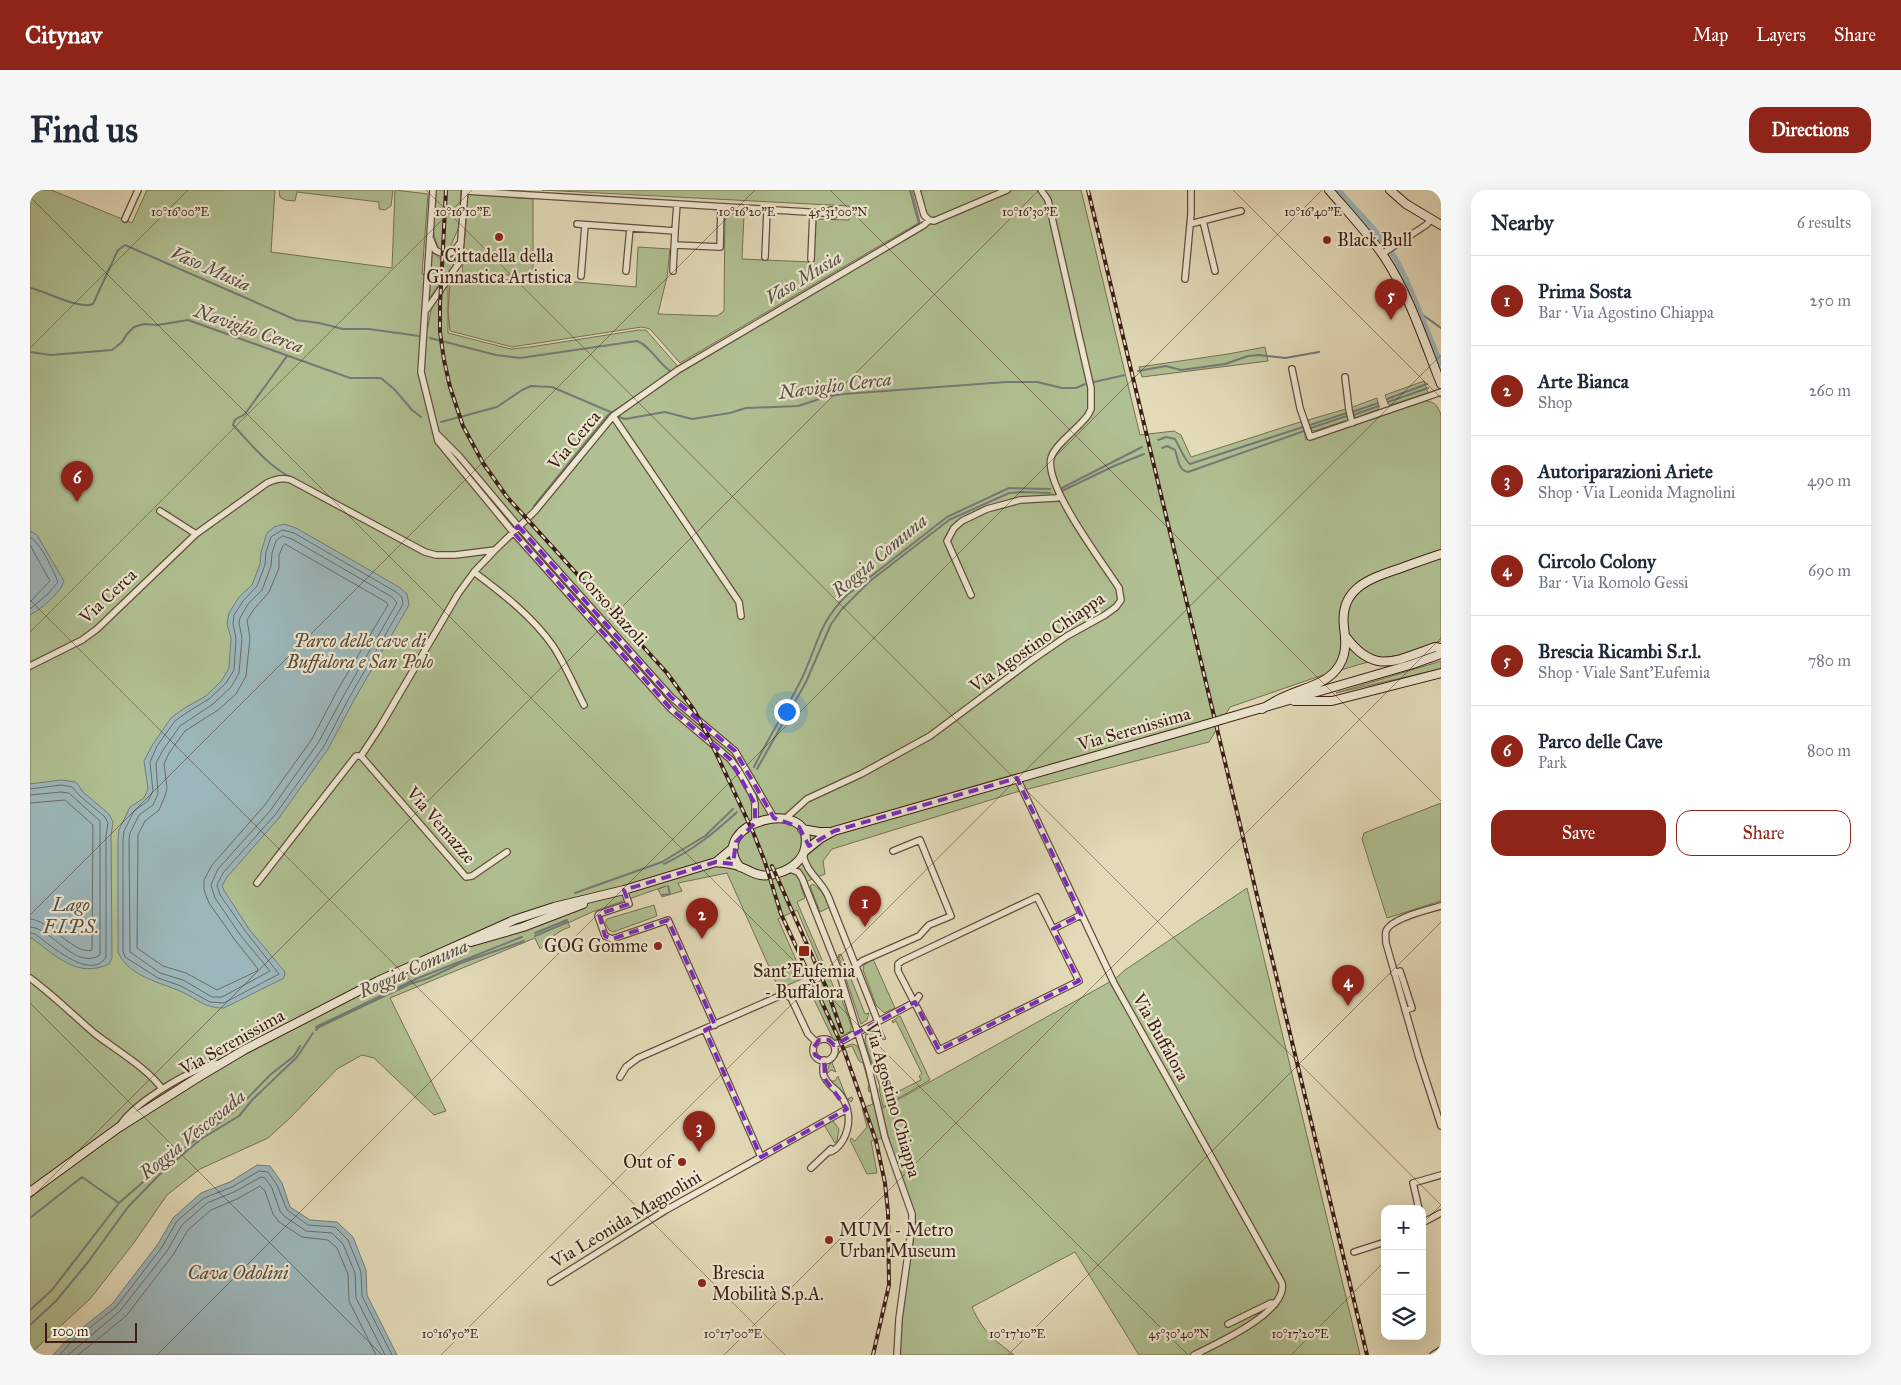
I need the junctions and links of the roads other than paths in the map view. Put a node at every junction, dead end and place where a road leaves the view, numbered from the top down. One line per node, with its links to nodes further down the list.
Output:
1 (138, 190): 19 (street)
2 (433, 190): 29 (street, Corso Bazoli)
3 (917, 190): 20 (street)
4 (1007, 190): 20 (street, Via Cerca)
5 (1040, 190): 12 (street, Via Agostino Chiappa)
6 (1050, 190): 12 (street, Via Agostino Chiappa)
7 (1191, 190): 24 (street)
8 (1390, 190): 21 (main road)
9 (465, 191): 11 (street); 30 (street)
10 (1334, 192): 32 (main road)
11 (536, 193): 13 (street)
12 (1048, 200): 48 (street, Via Agostino Chiappa)
13 (677, 204): 14 (street); 28 (street)
14 (722, 207): 15 (street); 31 (street)
15 (767, 210): 17 (street); 33 (street)
16 (1241, 211): 22 (street)
17 (812, 212): 18 (street); 34 (street)
18 (824, 213)
19 (125, 219)
20 (929, 220): 45 (street, Via Cerca)
21 (1431, 220): 26 (main road); 32 (street)
22 (1203, 221): 24 (street); 37 (street)
23 (577, 224): 25 (street)
24 (1190, 224): 39 (street)
25 (585, 225): 27 (street); 38 (street)
26 (1441, 225)
27 (630, 228): 28 (street); 35 (street)
28 (675, 231): 31 (street)
29 (430, 238): 30 (street); 40 (street, Corso Bazoli)
30 (462, 241): 40 (street)
31 (675, 245): 36 (street)
32 (1384, 253): 43 (main road)
33 (765, 257)
34 (811, 259)
35 (626, 271)
36 (673, 271)
37 (1215, 271)
38 (581, 276)
39 (1185, 279)
40 (426, 311): 47 (street, Corso Bazoli)
41 (1292, 369): 46 (street)
42 (1345, 377): 46 (street)
43 (1441, 384)
44 (1441, 392): 46 (street)
45 (613, 416): 50 (street, Via Cerca); 57 (street)
46 (1352, 422)
47 (435, 430): 50 (street, Corso Bazoli); 51 (street, Corso Bazoli)
48 (1060, 497): 56 (street); 68 (street, Via Agostino Chiappa)
49 (160, 511): 52 (street)
50 (518, 526): 51 (street, Via Cerca); 69 (street, Corso Bazoli)
51 (513, 532): 53 (street, Via Cerca); 71 (street, Corso Bazoli)
52 (196, 534): 53 (street, Via Cerca); 61 (street, Via Cerca)
53 (496, 550): 55 (street)
54 (1441, 554): 58 (main road)
55 (474, 572): 64 (street); 66 (street)
56 (970, 594)
57 (741, 616)
58 (1346, 637): 59 (main road); 65 (main road)
59 (1441, 648)
60 (1441, 654): 63 (main road, Via Serenissima)
61 (30, 666)
62 (1441, 673): 63 (main road)
63 (1287, 701): 65 (main road, Via Serenissima)
64 (584, 705)
65 (1262, 708): 67 (main road, Via Serenissima, bridge)
66 (361, 756): 76 (street, Via Vemazze); 81 (street)
67 (1017, 778): 73 (main road, Via Serenissima); 86 (street, Via Buffalora)
68 (798, 808): 70 (street, Via Agostino Chiappa); 72 (street)
69 (774, 818): 70 (main road, Via Serenissima); 71 (main road, Via Serenissima)
70 (785, 819): 72 (main road, Via Serenissima)
71 (755, 823): 74 (main road, Via Serenissima)
72 (801, 828): 73 (main road, Via Serenissima); 77 (main road)
73 (834, 831): 77 (main road, Via Serenissima)
74 (734, 847): 78 (main road, Via Serenissima); 79 (main road)
75 (893, 851): 90 (street)
76 (507, 852)
77 (804, 853): 80 (main road, Via Serenissima); 90 (street, Via Agostino Chiappa)
78 (716, 862): 79 (main road, Via Serenissima); 82 (main road, Via Serenissima)
79 (740, 867): 80 (main road, Via Serenissima)
80 (789, 869): 96 (street, Via Agostino Chiappa)
81 (257, 883)
82 (624, 890): 83 (main road, Via Serenissima); 94 (street)
83 (597, 897): 85 (main road, Via Serenissima); 87 (main road, Via Serenissima)
84 (1441, 906): 104 (street)
85 (554, 907): 87 (main road); 89 (main road, Via Serenissima)
86 (1081, 915): 88 (street); 116 (street, Via Buffalora)
87 (523, 927): 89 (main road, Via Serenissima)
88 (1053, 929): 92 (street); 92 (street)
89 (464, 944): 100 (main road, Via Serenissima)
90 (856, 966): 93 (street, Via Agostino Chiappa)
91 (30, 978): 102 (street)
92 (917, 999): 93 (street)
93 (878, 1022): 96 (street)
94 (715, 1025): 95 (street); 97 (street)
95 (705, 1030): 101 (street); 106 (street)
96 (858, 1032): 98 (street); 119 (street, Via Agostino Chiappa)
97 (816, 1042): 98 (street); 99 (street)
98 (834, 1045): 99 (street)
99 (824, 1060): 103 (street)
100 (223, 1063): 102 (street); 105 (main road, Via Serenissima)
101 (620, 1077)
102 (162, 1089): 105 (street)
103 (848, 1109): 106 (street, Via Leonida Magnolini); 107 (street)
104 (1441, 1126)
105 (118, 1128): 109 (main road, Via Serenissima)
106 (761, 1156): 115 (street, Via Leonida Magnolini)
107 (811, 1168)
108 (1441, 1175): 110 (street)
109 (30, 1192)
110 (1418, 1205)
111 (1440, 1212): 112 (street)
112 (1426, 1221)
113 (1381, 1244): 114 (street)
114 (1354, 1252)
115 (551, 1282)
116 (1276, 1304): 117 (street); 120 (street)
117 (1228, 1324)
118 (1441, 1350): 121 (street)
119 (897, 1355)
120 (1194, 1355)
121 (1433, 1355)

